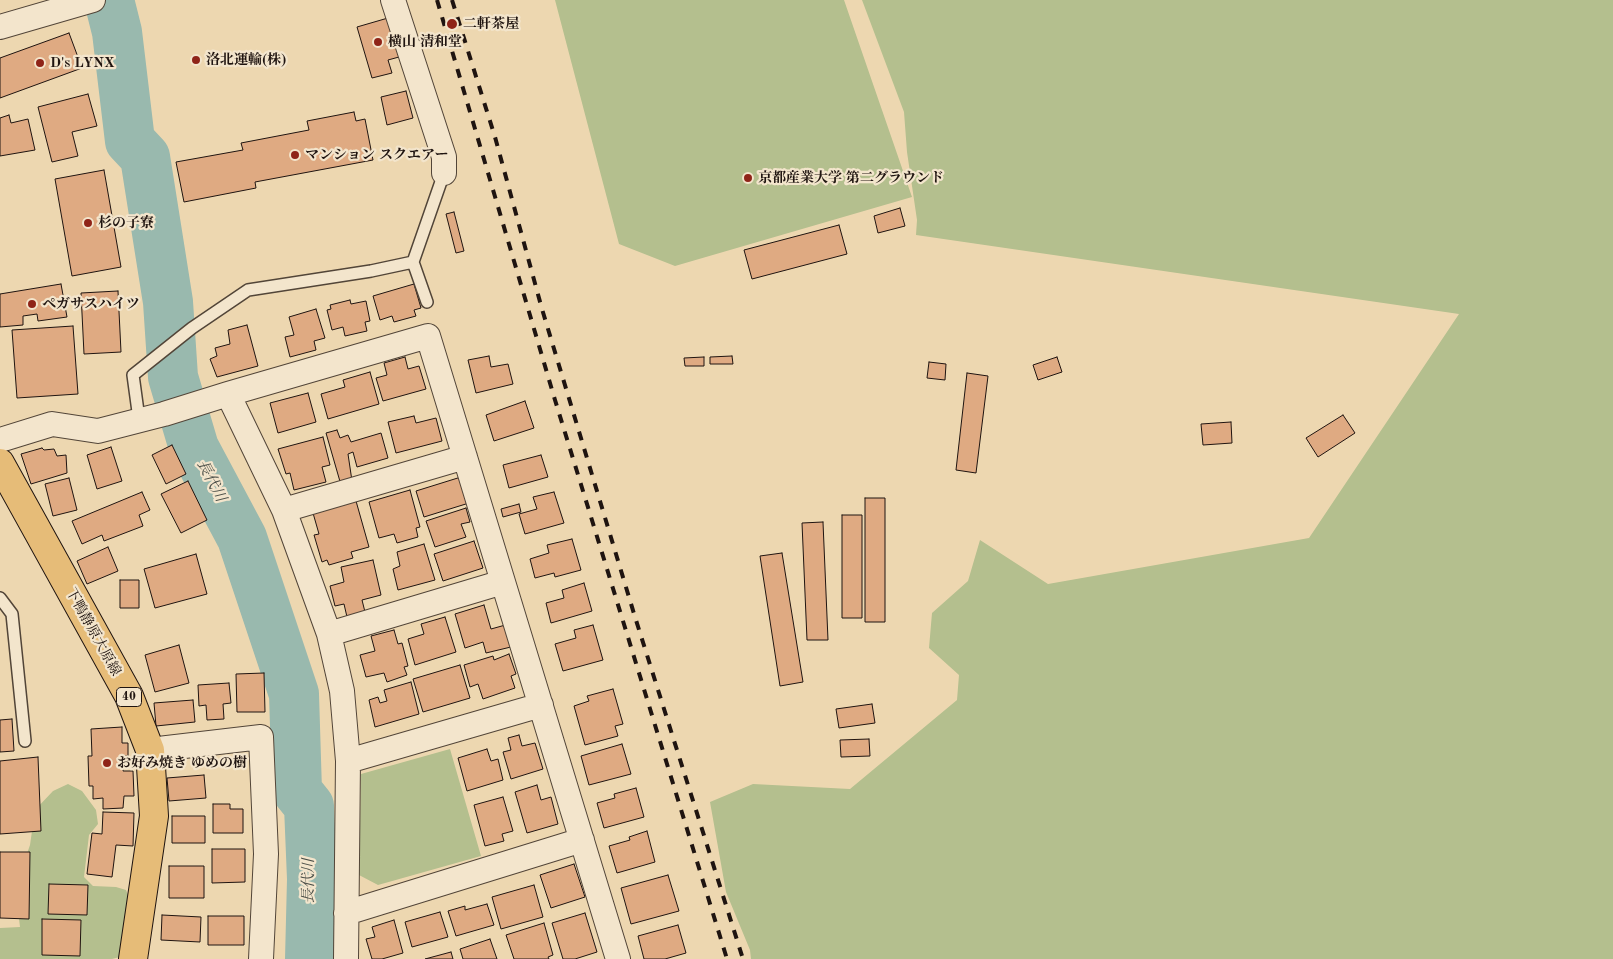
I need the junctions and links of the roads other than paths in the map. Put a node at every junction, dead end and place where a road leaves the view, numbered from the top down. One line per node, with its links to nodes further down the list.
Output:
1 (393, 0): 4 (street)
2 (91, 1): 3 (street)
3 (0, 27)
4 (444, 173): 5 (lane)
5 (413, 262): 6 (lane); 8 (lane)
6 (427, 302)
7 (218, 397): 8 (street); 10 (street); 12 (street)
8 (139, 420): 9 (street)
9 (0, 440)
10 (465, 457): 12 (street); 13 (street)
11 (0, 463): 18 (main road, 下鴨静原大原線 / 40)
12 (284, 510): 15 (street)
13 (503, 582): 15 (street); 16 (street)
14 (0, 598): 17 (lane)
15 (329, 634): 19 (street)
16 (541, 705): 19 (street); 20 (street)
17 (25, 741)
18 (150, 750): 22 (main road, 下鴨静原大原線 / 40); 23 (street)
19 (348, 761): 21 (street)
20 (582, 840): 21 (street); 25 (street)
21 (346, 913): 24 (street)
22 (133, 959)
23 (261, 959)
24 (346, 959)
25 (618, 959)

